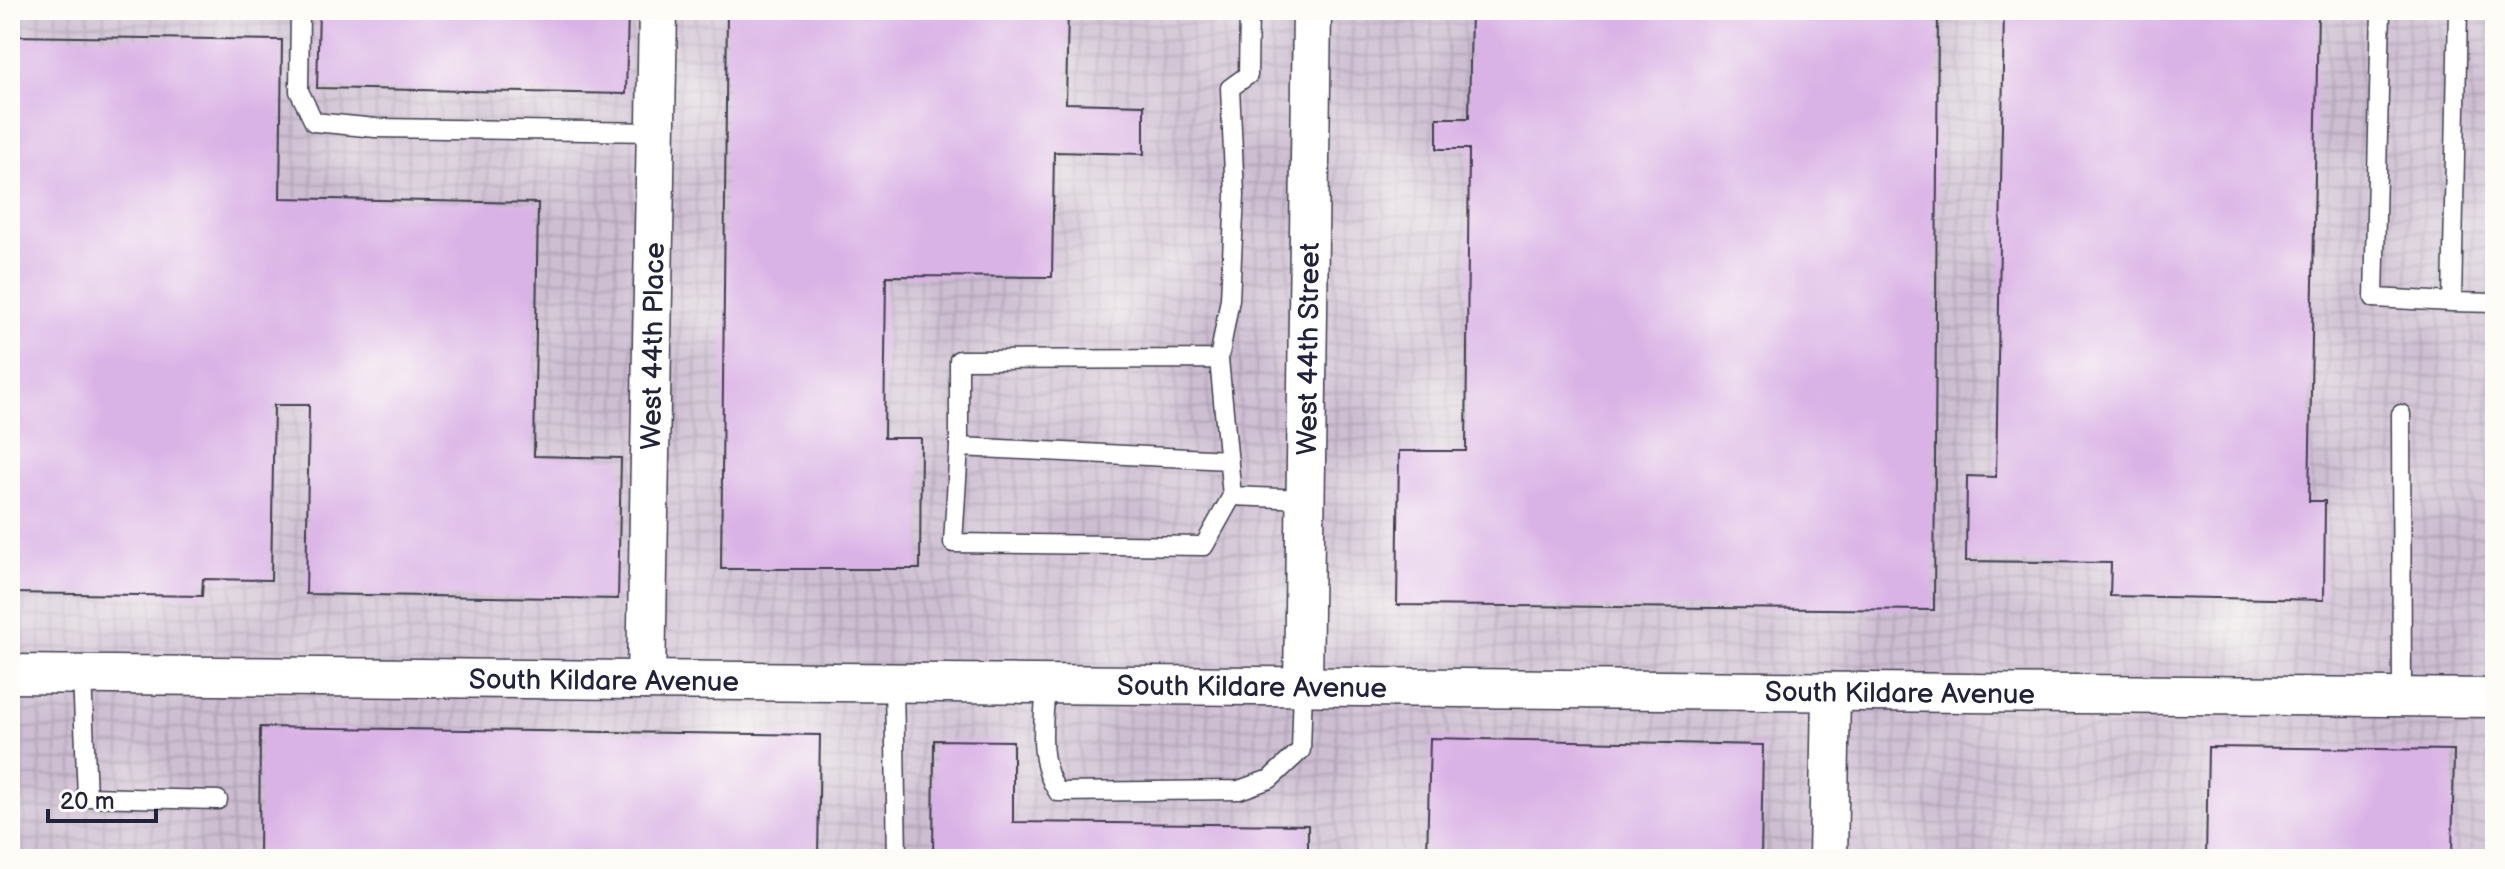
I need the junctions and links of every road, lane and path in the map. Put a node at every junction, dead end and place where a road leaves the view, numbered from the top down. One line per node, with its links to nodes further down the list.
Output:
1 (300, 10): 7 (lane)
2 (658, 10): 7 (street, West 44th Place)
3 (1249, 10): 10 (lane)
4 (1312, 10): 15 (street, West 44th Street)
5 (2381, 10): 8 (lane)
6 (2458, 10): 8 (lane)
7 (656, 132): 18 (street, West 44th Place)
8 (2452, 302): 9 (lane)
9 (2495, 303)
10 (1219, 359): 12 (lane); 13 (lane)
11 (2401, 414): 23 (lane)
12 (959, 447): 13 (lane); 14 (lane)
13 (1229, 460): 14 (lane)
14 (1232, 496): 15 (lane)
15 (1306, 499): 21 (street, West 44th Street)
16 (10, 674): 17 (street, South Kildare Avenue)
17 (82, 675): 18 (street, South Kildare Avenue); 25 (lane)
18 (646, 680): 19 (street, South Kildare Avenue)
19 (894, 683): 20 (street, South Kildare Avenue); 26 (lane)
20 (1046, 684): 21 (street, South Kildare Avenue); 21 (lane)
21 (1303, 687): 22 (street, South Kildare Avenue)
22 (1831, 692): 23 (street, South Kildare Avenue); 27 (street)
23 (2402, 697): 24 (street, South Kildare Avenue)
24 (2495, 698)
25 (218, 800)
26 (897, 859)
27 (1828, 859)

